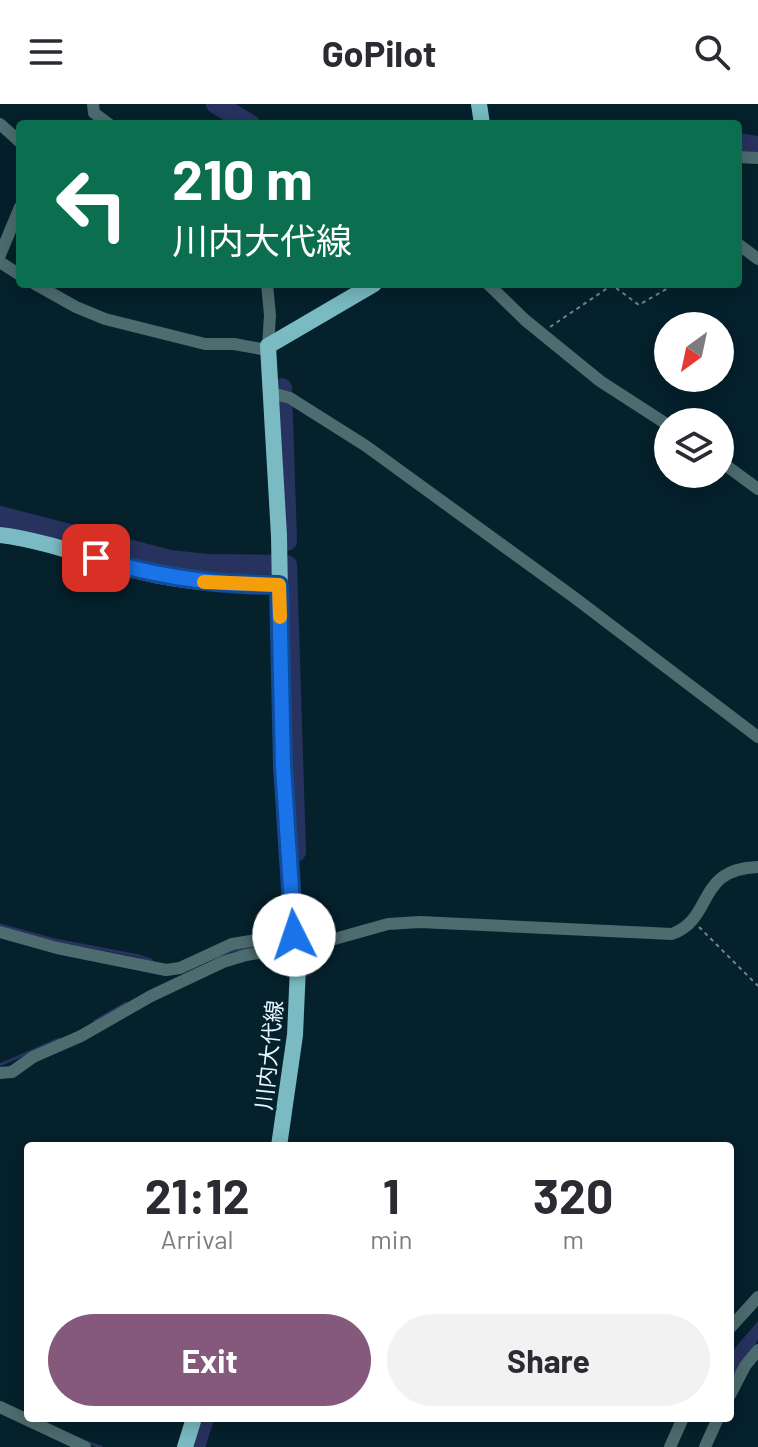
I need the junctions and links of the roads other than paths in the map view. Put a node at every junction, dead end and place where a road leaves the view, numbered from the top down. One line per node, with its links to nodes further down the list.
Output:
1 (0, 124): 2 (street)
2 (16, 138)
3 (16, 217): 4 (street)
4 (0, 255)
5 (42, 288): 9 (street)
6 (267, 288): 9 (street)
7 (367, 288): 9 (main road)
8 (492, 288): 11 (street)
9 (267, 348): 10 (main road, 川内大代線)
10 (274, 393): 15 (main road, 川内大代線); 16 (street)
11 (654, 416)
12 (734, 471): 13 (street)
13 (758, 489)
14 (0, 535): 15 (main road)
15 (279, 585): 19 (main road, 川内大代線)
16 (758, 737)
17 (758, 867): 19 (street)
18 (0, 932): 19 (street)
19 (299, 942): 20 (street); 21 (main road, 川内大代線)
20 (0, 1073)
21 (280, 1142)
22 (758, 1297): 23 (street)
23 (734, 1324)
24 (758, 1350): 25 (street)
25 (734, 1387)
26 (0, 1407): 27 (street)
27 (24, 1418)
28 (32, 1422): 32 (street)
29 (193, 1422): 33 (main road)
30 (681, 1422): 34 (street)
31 (716, 1422): 35 (street)
32 (85, 1447)
33 (185, 1447)
34 (670, 1447)
35 (705, 1447)

